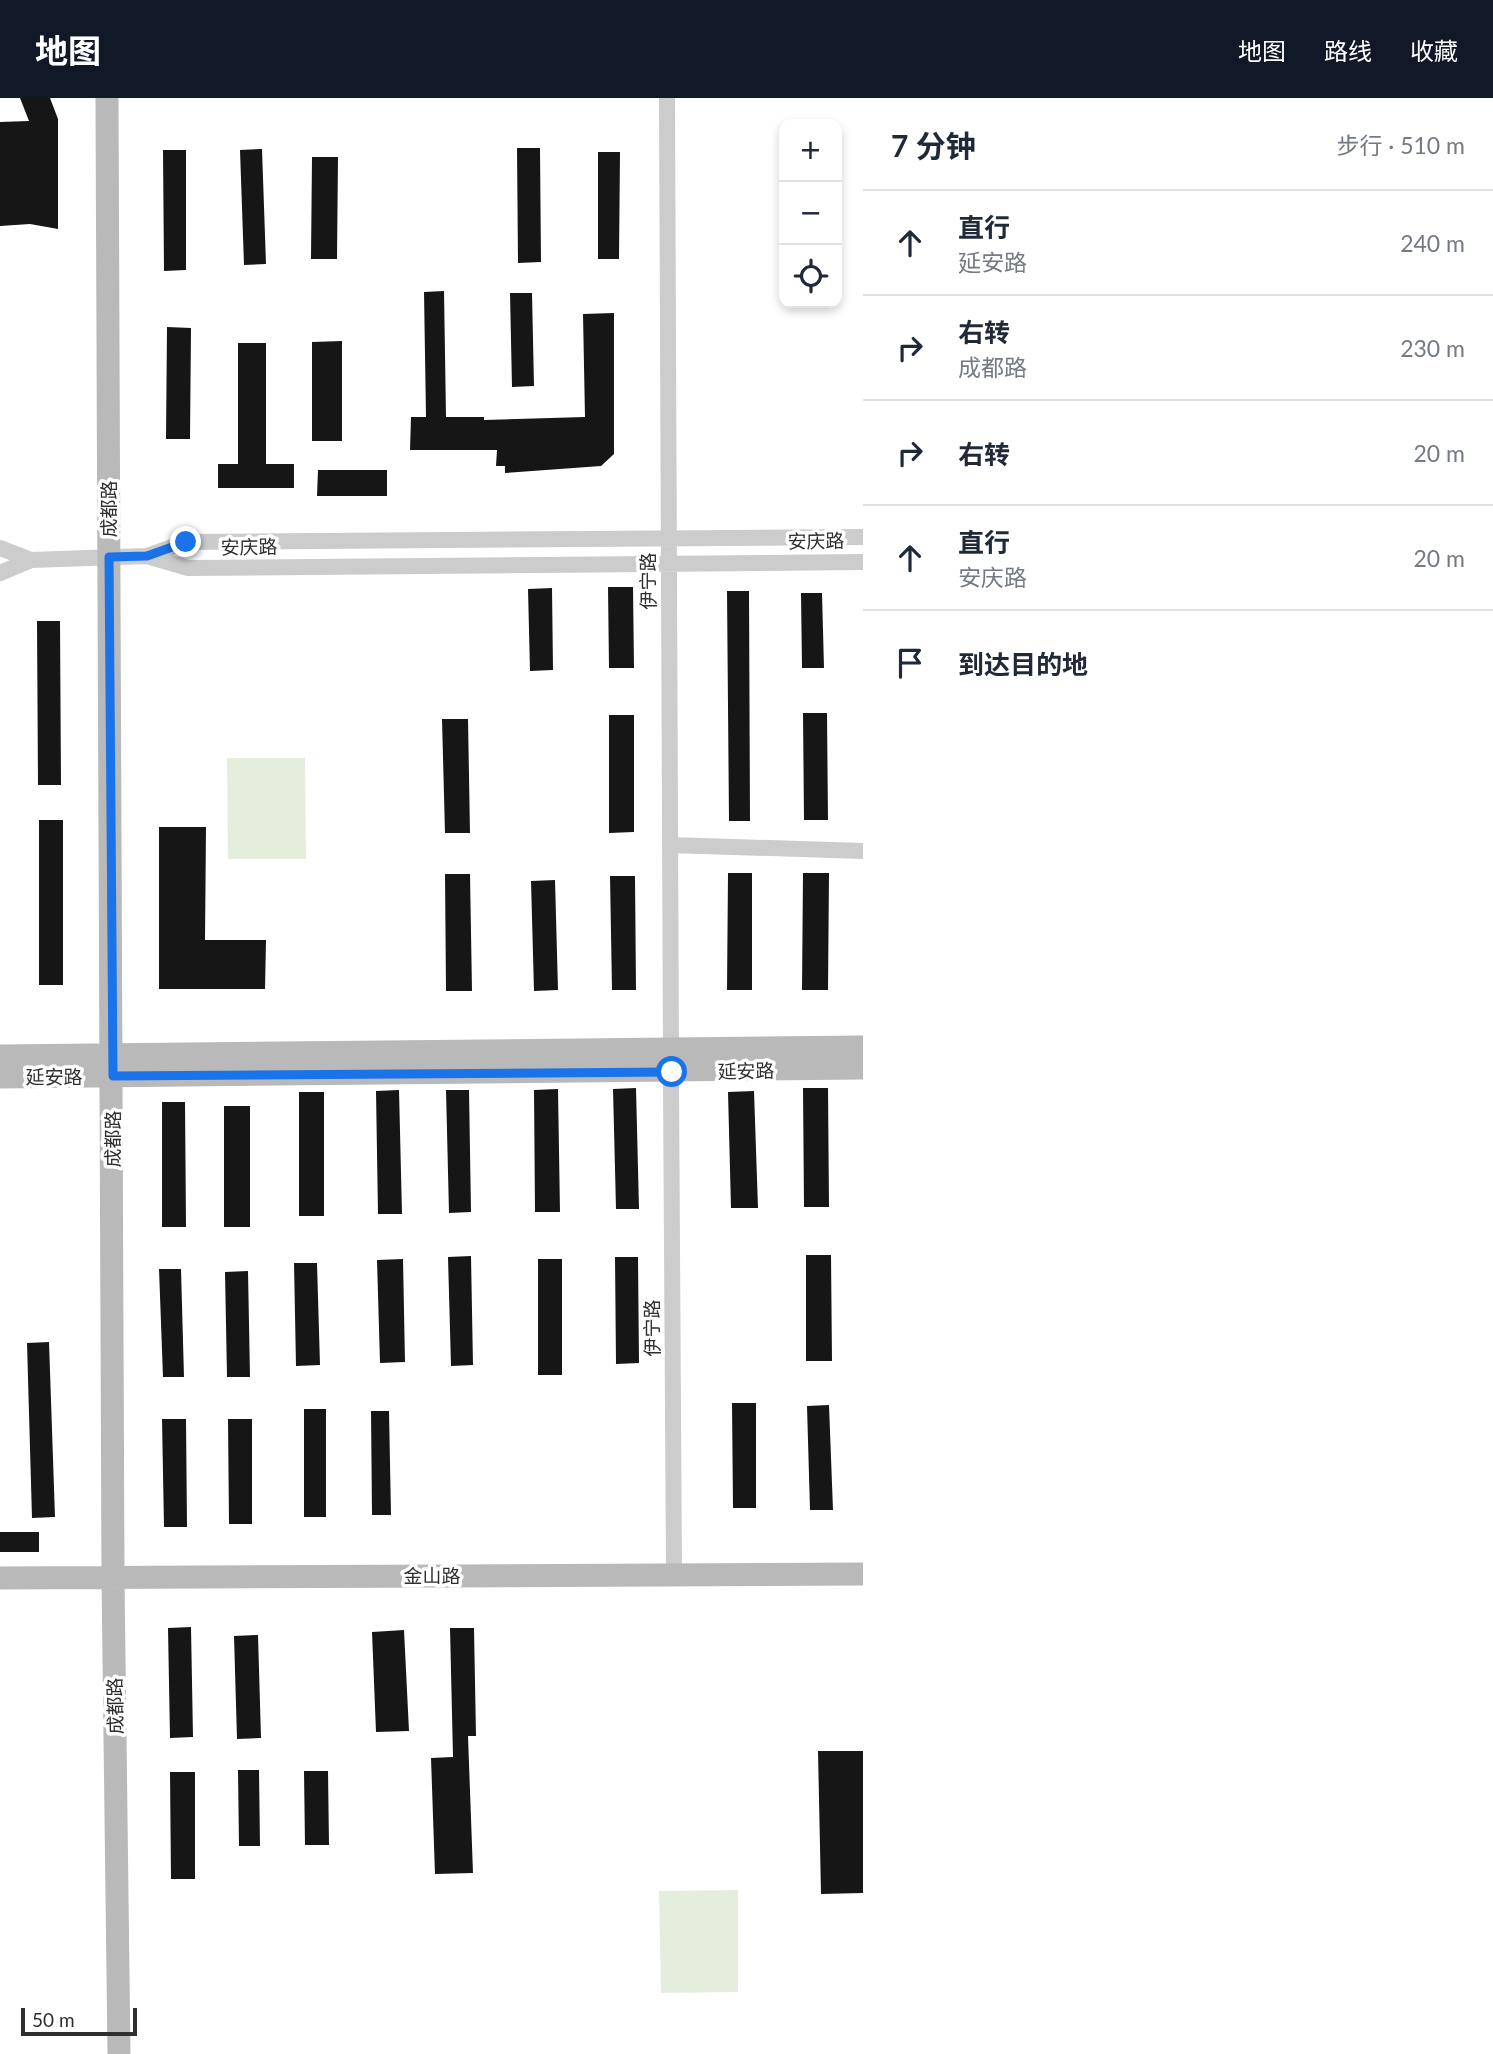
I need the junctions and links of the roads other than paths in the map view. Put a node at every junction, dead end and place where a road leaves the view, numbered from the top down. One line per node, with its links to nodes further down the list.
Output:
1 (107, 98): 7 (street, 成都路)
2 (667, 98): 3 (street, 伊宁路)
3 (669, 537): 4 (street, 安庆路); 6 (street, 安庆路); 10 (street, 伊宁路)
4 (863, 537)
5 (0, 548): 8 (street)
6 (147, 556): 7 (street); 10 (street, 安庆路)
7 (109, 557): 8 (street); 17 (street, 成都路)
8 (31, 560): 11 (street)
9 (863, 562): 10 (street, 安庆路)
10 (669, 564): 12 (street, 伊宁路)
11 (0, 573)
12 (670, 845): 13 (street); 16 (street, 伊宁路)
13 (863, 851)
14 (863, 1047): 16 (street, 延安路)
15 (0, 1056): 17 (street, 延安路)
16 (671, 1057): 17 (street, 延安路)
17 (113, 1066): 18 (street, 延安路); 19 (street, 延安路); 24 (street, 成都路)
18 (863, 1068)
19 (0, 1077)
20 (671, 1081): 22 (street, 伊宁路)
21 (863, 1573): 22 (street, 金山路)
22 (674, 1576): 24 (street, 金山路)
23 (0, 1578): 24 (street, 金山路)
24 (113, 1578): 25 (street, 成都路)
25 (119, 2054)

